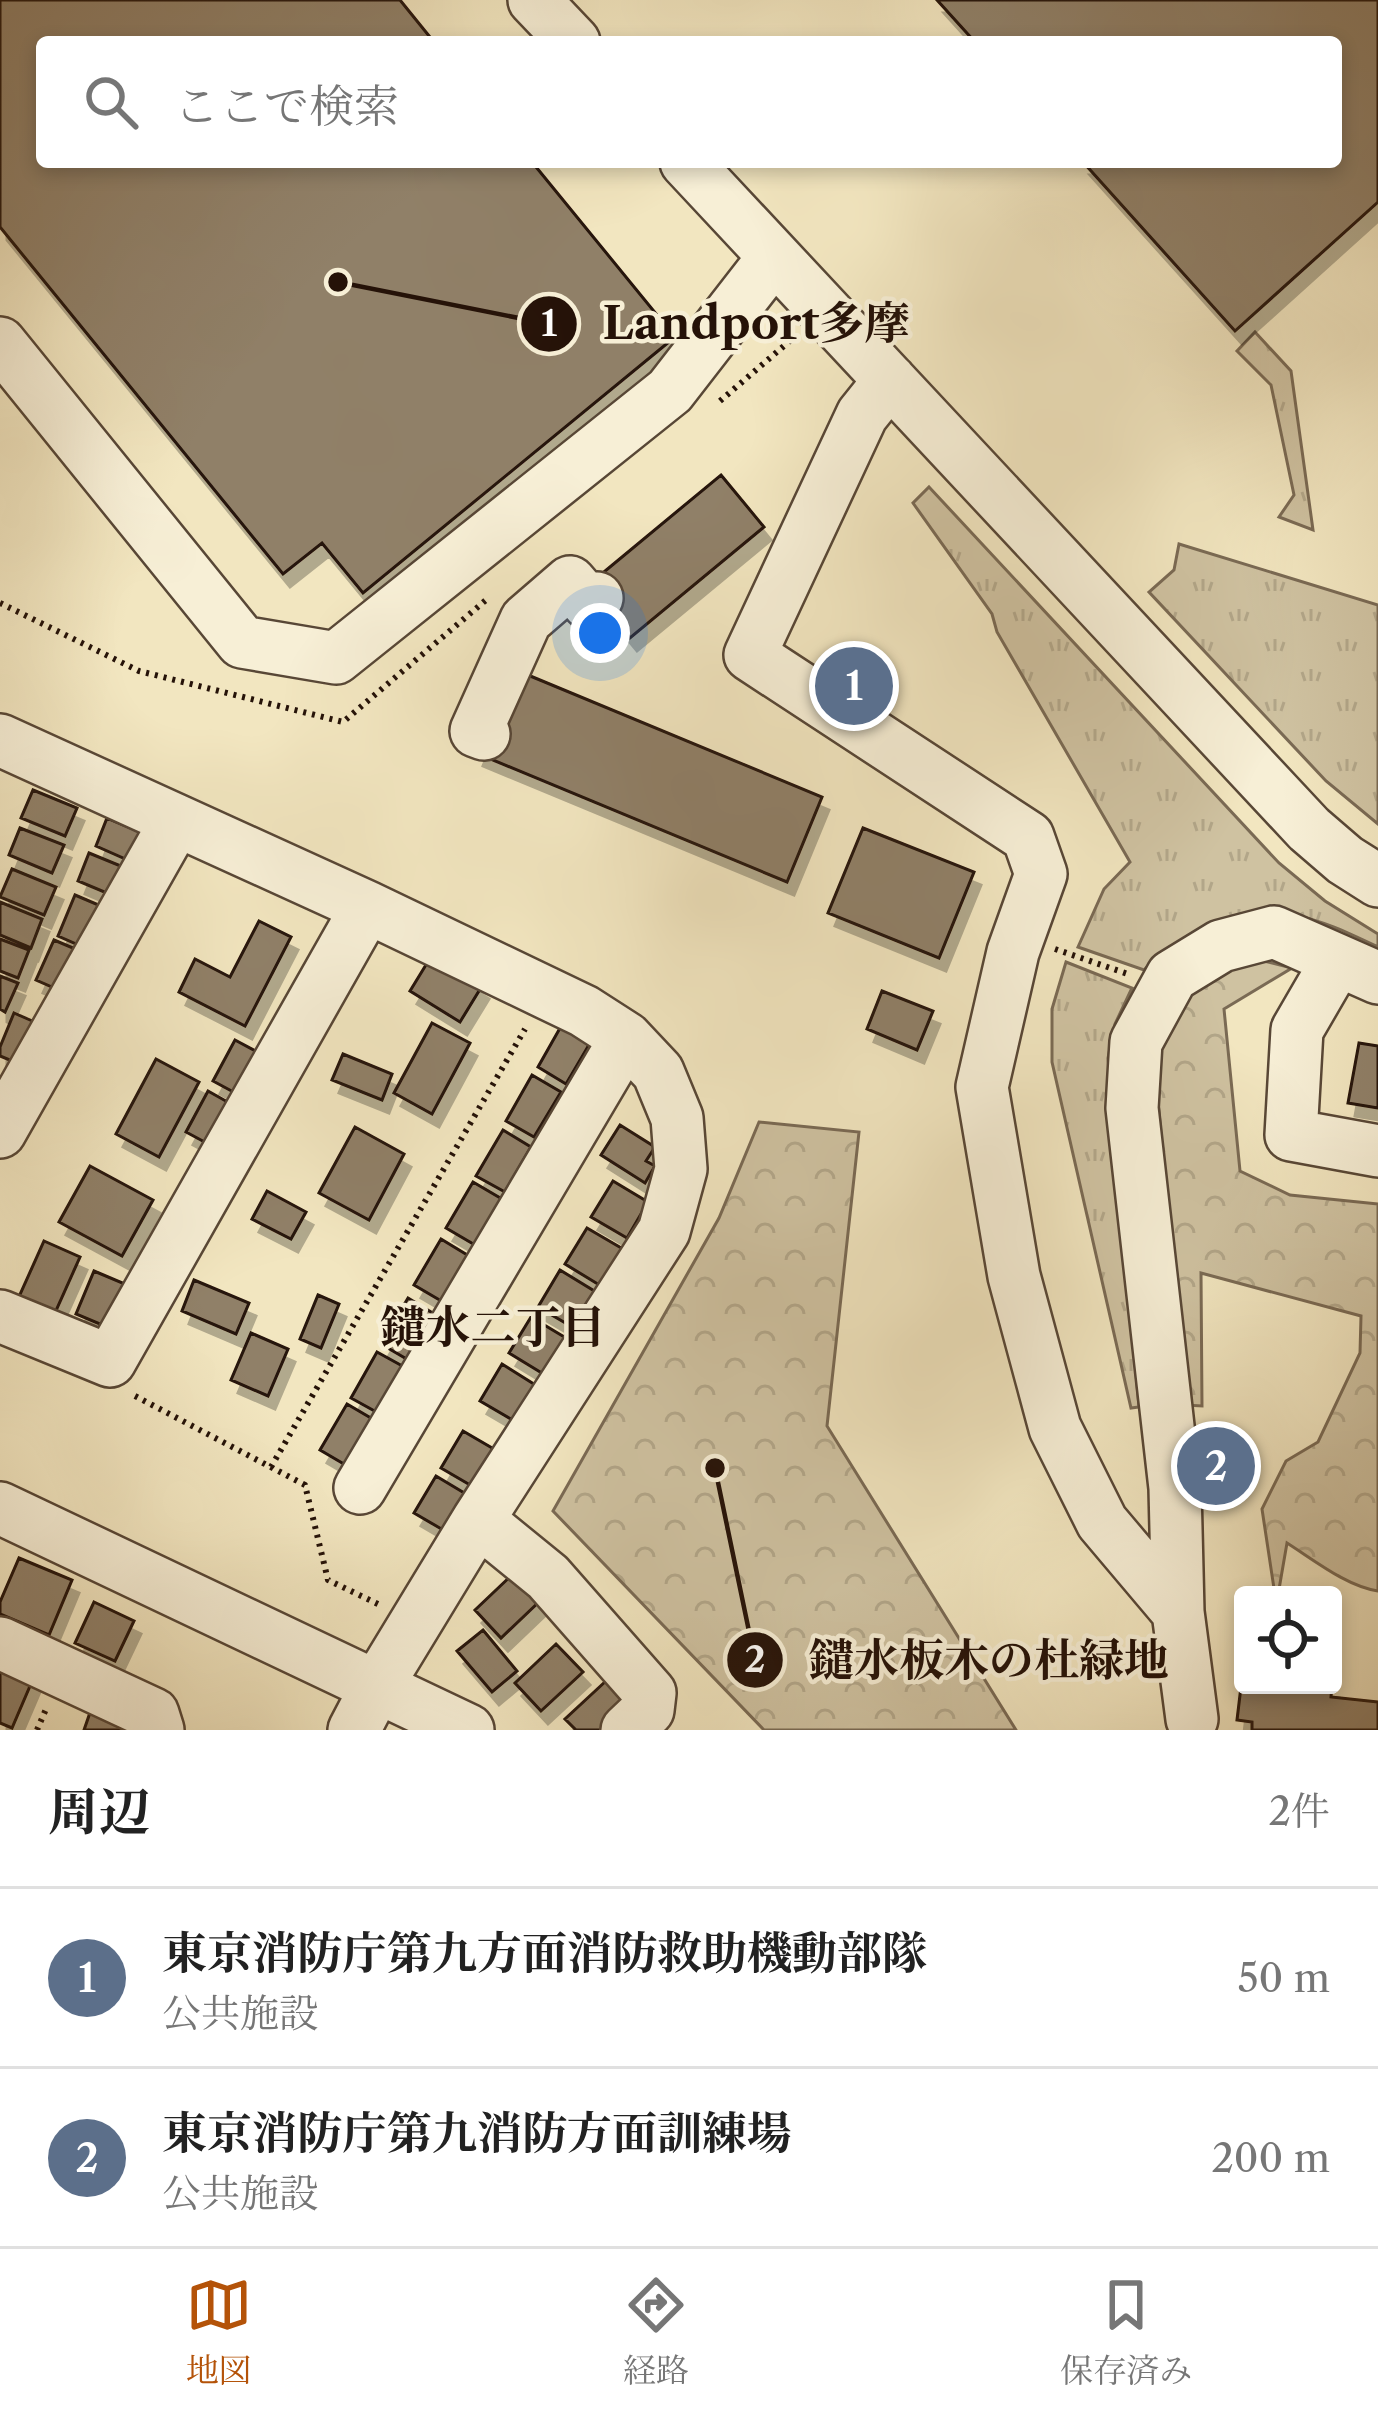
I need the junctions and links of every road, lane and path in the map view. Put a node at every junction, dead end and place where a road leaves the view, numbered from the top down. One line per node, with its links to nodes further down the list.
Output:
1 (535, 0): 2 (street)
2 (568, 36)
3 (692, 168): 4 (street)
4 (774, 256): 5 (street); 6 (street)
5 (0, 343)
6 (890, 380): 11 (street); 13 (street)
7 (597, 598): 8 (street)
8 (484, 734)
9 (3, 748): 10 (street)
10 (176, 820): 12 (street); 18 (street)
11 (1378, 881)
12 (367, 908): 16 (street); 21 (street)
13 (1019, 936): 15 (path); 26 (street)
14 (1358, 969): 15 (street); 19 (street)
15 (1165, 987): 26 (street)
16 (546, 992): 17 (street); 22 (path)
17 (626, 1038): 23 (street); 25 (street)
18 (0, 1132)
19 (1378, 1151)
20 (0, 1316): 21 (street)
21 (110, 1361): 22 (path)
22 (271, 1467): 27 (path)
23 (360, 1488)
24 (3, 1517): 29 (street)
25 (478, 1520): 27 (street); 33 (street)
26 (1178, 1612): 30 (street)
27 (415, 1623): 29 (street)
28 (0, 1643): 31 (street)
29 (365, 1708): 32 (street)
30 (1192, 1719)
31 (158, 1730)
32 (468, 1730)
33 (627, 1730)

